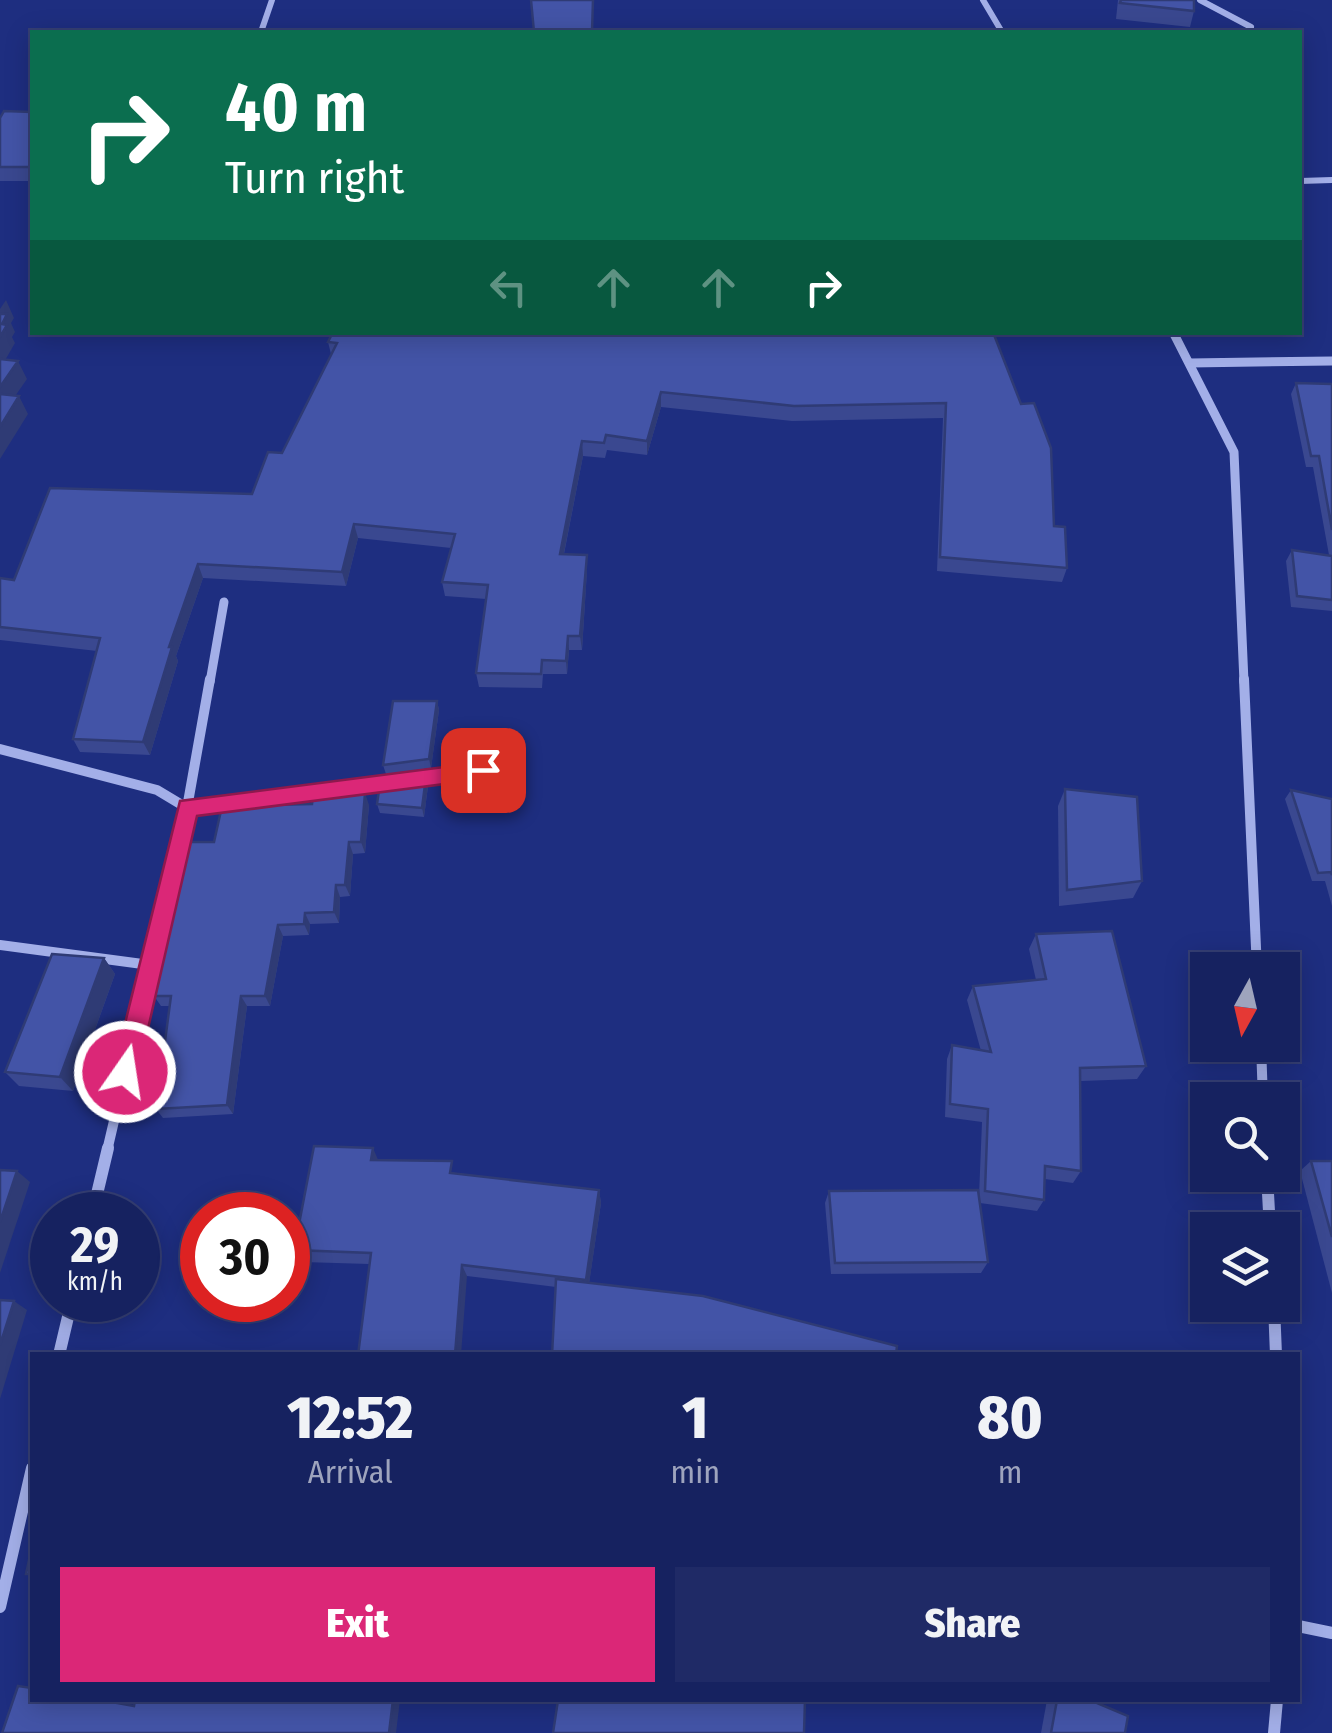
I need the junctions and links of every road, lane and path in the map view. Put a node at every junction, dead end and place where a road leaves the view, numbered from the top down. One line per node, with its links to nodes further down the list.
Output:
1 (272, 0): 5 (street)
2 (983, 0): 6 (street)
3 (1200, 0): 4 (street)
4 (1250, 27)
5 (262, 30)
6 (1001, 30)
7 (1332, 180): 8 (street)
8 (1302, 181)
9 (1174, 335): 11 (street)
10 (1332, 362): 11 (street)
11 (1190, 364): 17 (street)
12 (224, 602): 15 (street)
13 (0, 749): 15 (street)
14 (483, 770): 15 (street)
15 (188, 808): 18 (street)
16 (0, 946): 18 (street)
17 (1256, 952)
18 (150, 965): 19 (street)
19 (97, 1192)
20 (67, 1322): 22 (street)
21 (1275, 1322): 23 (street)
22 (60, 1352)
23 (1276, 1352)
24 (30, 1477): 25 (street)
25 (0, 1608)
26 (1300, 1626): 27 (street)
27 (1332, 1633)
28 (1277, 1702): 29 (street)
29 (1274, 1733)

